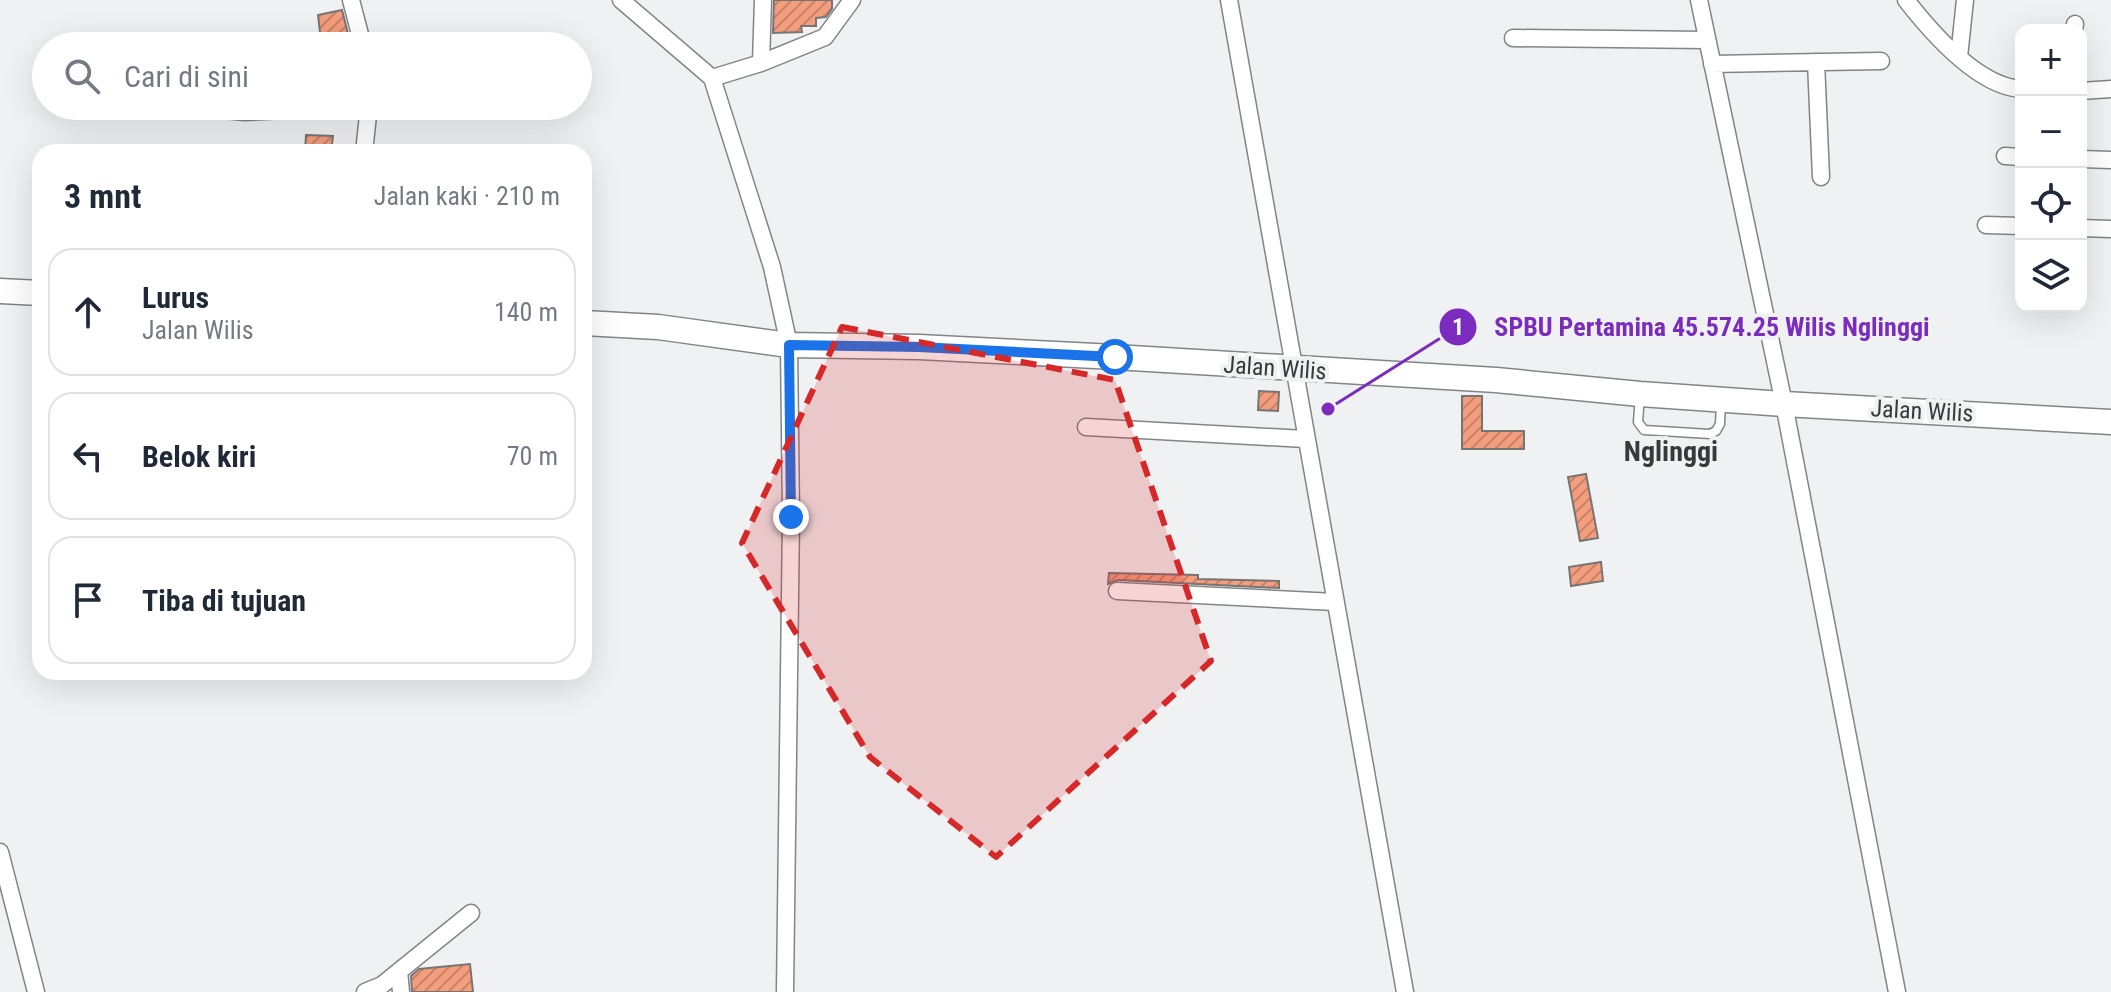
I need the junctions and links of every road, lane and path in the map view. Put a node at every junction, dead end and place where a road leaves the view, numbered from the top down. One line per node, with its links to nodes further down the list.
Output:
1 (351, 0): 9 (street)
2 (621, 0): 17 (street)
3 (763, 0): 15 (street)
4 (852, 0): 15 (street)
5 (1229, 0): 34 (street)
6 (1699, 0): 11 (street)
7 (1906, 0): 12 (street)
8 (1965, 0): 12 (street)
9 (359, 32)
10 (1513, 38): 11 (street)
11 (1707, 40): 16 (street)
12 (1959, 57): 18 (street)
13 (1881, 61): 14 (street)
14 (1816, 62): 16 (street); 25 (street)
15 (761, 63): 17 (street)
16 (1712, 64): 37 (street)
17 (712, 78): 33 (street)
18 (2015, 88)
19 (2111, 89): 20 (street)
20 (2087, 91)
21 (367, 120): 22 (street)
22 (365, 144)
23 (2087, 159): 24 (street)
24 (2111, 160)
25 (1821, 177)
26 (1986, 225): 27 (street)
27 (2015, 226)
28 (2087, 228): 29 (street)
29 (2111, 229)
30 (0, 291): 31 (main road)
31 (32, 293)
32 (592, 324): 33 (main road, Jalan Wilis)
33 (789, 345): 34 (main road, Jalan Wilis); 49 (street)
34 (1293, 370): 35 (main road, Jalan Wilis); 40 (street)
35 (1640, 394): 36 (main road, Jalan Wilis); 36 (lane)
36 (1721, 400): 37 (main road, Jalan Wilis)
37 (1784, 404): 38 (main road, Jalan Wilis); 51 (street)
38 (2111, 422)
39 (1086, 427): 40 (street)
40 (1305, 439): 42 (street)
41 (1117, 591): 42 (street)
42 (1335, 602): 50 (street)
43 (0, 852): 46 (street)
44 (471, 913): 45 (street)
45 (399, 971): 47 (street); 48 (street)
46 (36, 992)
47 (365, 992)
48 (401, 992)
49 (785, 992)
50 (1405, 992)
51 (1897, 992)

